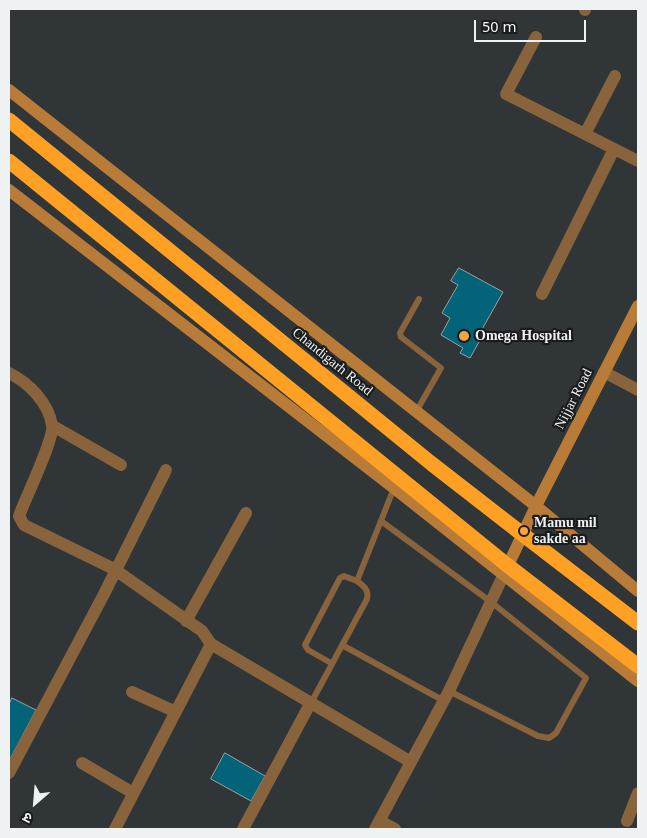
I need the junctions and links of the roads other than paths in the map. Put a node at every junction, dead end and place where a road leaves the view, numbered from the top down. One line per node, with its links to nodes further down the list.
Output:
1 (536, 37): 5 (street)
2 (614, 76): 5 (street)
3 (9, 90): 16 (main road)
4 (9, 120): 30 (highway, Chandigarh Road, bridge)
5 (585, 134): 6 (street)
6 (614, 149): 8 (street); 10 (street)
7 (9, 161): 34 (highway, bridge)
8 (638, 161)
9 (9, 190): 20 (main road)
10 (542, 294)
11 (418, 299): 16 (lane)
12 (638, 306): 13 (main road, Nijjar Road)
13 (604, 372): 15 (street); 21 (main road, Nijjar Road)
14 (9, 373): 17 (street)
15 (638, 390)
16 (416, 412): 21 (main road)
17 (53, 426): 18 (street); 24 (street)
18 (121, 465)
19 (166, 470): 24 (street)
20 (394, 488): 23 (lane); 25 (main road)
21 (536, 506): 25 (main road, Nijjar Road); 27 (main road)
22 (246, 513): 29 (street)
23 (381, 521): 26 (lane); 28 (lane)
24 (114, 569): 29 (street); 42 (street)
25 (503, 576): 28 (street); 35 (main road)
26 (357, 581): 32 (lane); 33 (lane)
27 (638, 591)
28 (491, 602): 37 (street); 37 (lane)
29 (186, 621): 31 (street)
30 (638, 623)
31 (211, 644): 38 (street); 39 (street)
32 (342, 645): 33 (lane); 37 (lane)
33 (331, 663): 38 (lane)
34 (638, 666)
35 (638, 681)
36 (132, 692): 39 (street)
37 (447, 696): 40 (street)
38 (310, 704): 40 (street); 48 (street)
39 (176, 712): 43 (street)
40 (411, 762): 46 (street)
41 (82, 764): 43 (street)
42 (9, 773)
43 (133, 793): 47 (street)
44 (638, 793): 45 (street)
45 (627, 822)
46 (378, 825): 49 (street)
47 (115, 829)
48 (243, 829)
49 (395, 829)

